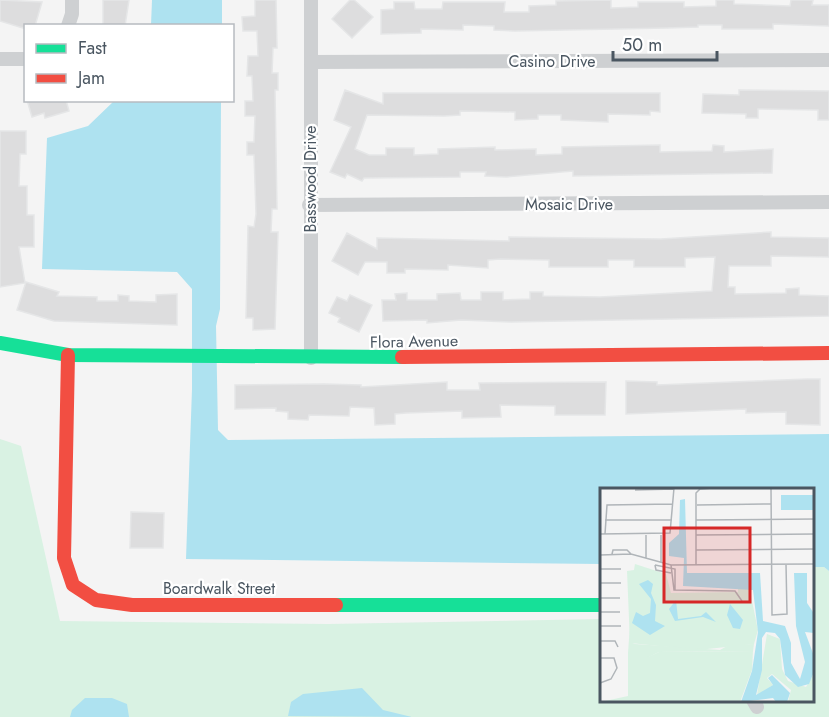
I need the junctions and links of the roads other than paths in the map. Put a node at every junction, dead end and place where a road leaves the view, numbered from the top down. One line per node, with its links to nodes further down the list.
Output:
1 (72, 0): 3 (street)
2 (311, 0): 7 (street, Basswood Drive)
3 (69, 24)
4 (0, 59): 5 (street)
5 (24, 59)
6 (829, 60): 7 (street, Casino Drive)
7 (311, 62): 9 (street, Basswood Drive)
8 (829, 202): 9 (street, Mosaic Drive)
9 (309, 205): 13 (street, Basswood Drive)
10 (0, 343): 12 (street, Flora Avenue)
11 (829, 353): 13 (street, Flora Avenue)
12 (68, 355): 13 (street, Flora Avenue); 14 (street, Boardwalk Street)
13 (311, 358)
14 (600, 605)

